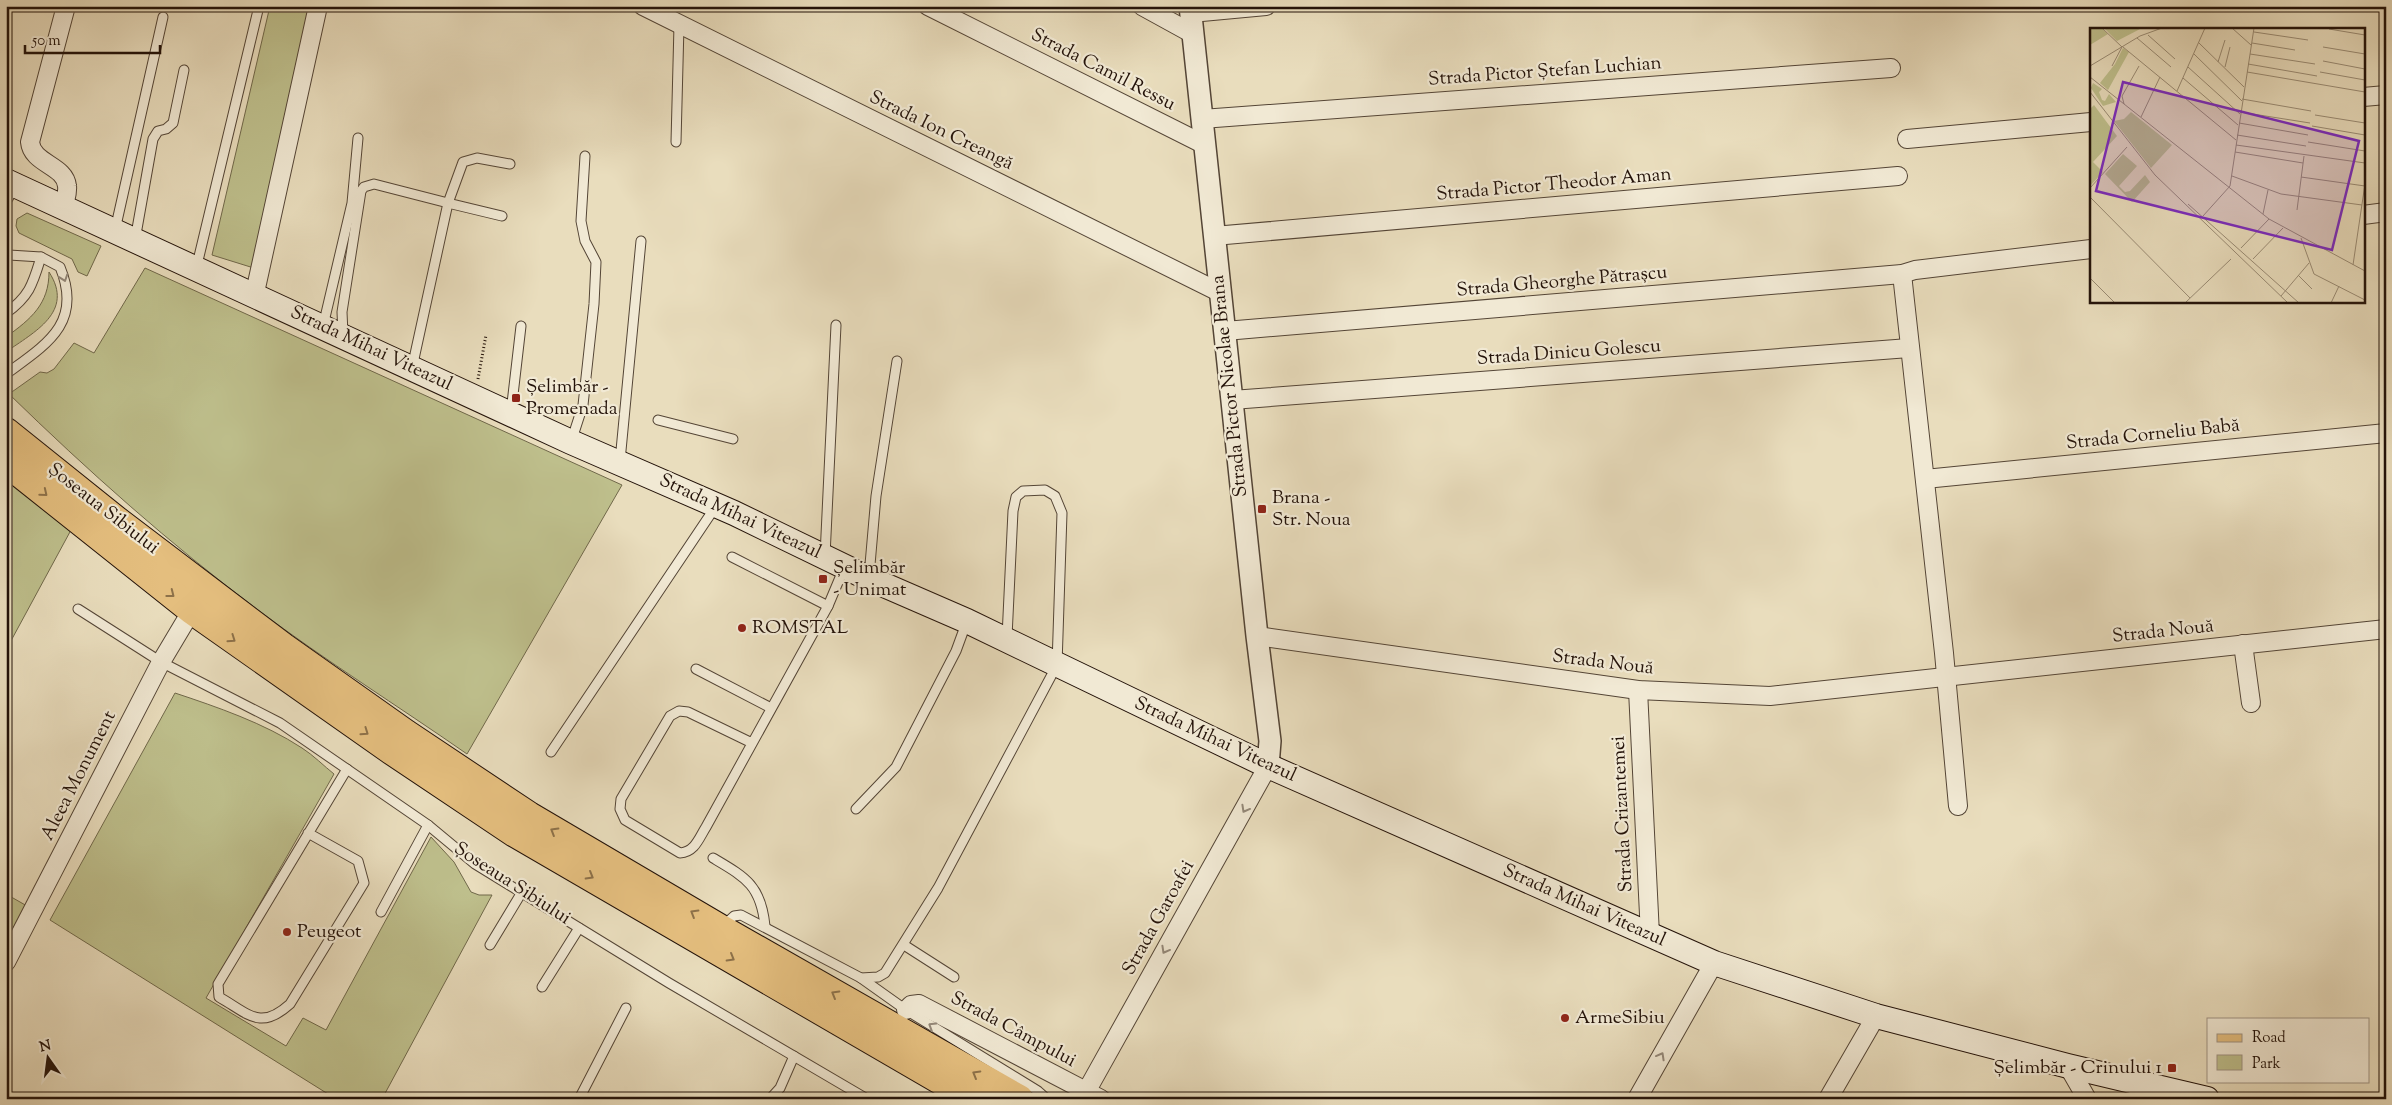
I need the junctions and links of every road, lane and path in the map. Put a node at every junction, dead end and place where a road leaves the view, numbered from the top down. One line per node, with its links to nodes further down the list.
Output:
1 (66, 6): 26 (street)
2 (259, 6): 36 (lane)
3 (318, 6): 39 (street)
4 (642, 6): 10 (street, Strada Ion Creangă)
5 (928, 6): 20 (street, Strada Camil Ressu)
6 (1142, 6): 9 (street)
7 (1266, 6): 9 (street)
8 (163, 17): 30 (lane)
9 (1191, 18): 15 (street, Strada Pictor Nicolae Brana)
10 (680, 24): 19 (lane); 38 (street, Strada Ion Creangă)
11 (1891, 68): 15 (street, Strada Pictor Ștefan Luchian)
12 (184, 70): 30 (lane)
13 (2386, 95): 14 (street)
14 (2364, 97)
15 (1202, 119): 20 (street, Strada Pictor Nicolae Brana)
16 (2090, 122): 18 (street)
17 (358, 138): 44 (lane)
18 (1906, 140)
19 (676, 142)
20 (1204, 145): 31 (street, Strada Pictor Nicolae Brana)
21 (585, 156): 57 (lane)
22 (510, 164): 25 (lane)
23 (1898, 176): 31 (street, Strada Pictor Theodor Aman)
24 (9, 189): 26 (main road, Strada Mihai Viteazul)
25 (448, 203): 29 (lane); 44 (lane); 48 (lane)
26 (64, 206): 30 (main road, Strada Mihai Viteazul)
27 (2386, 212): 28 (street)
28 (2364, 215)
29 (502, 216)
30 (125, 235): 36 (main road, Strada Mihai Viteazul)
31 (1214, 236): 38 (street, Strada Pictor Nicolae Brana)
32 (641, 241): 59 (lane)
33 (2090, 249): 37 (street, Strada Gheorghe Pătrașcu)
34 (7, 254): 35 (lane)
35 (41, 257): 40 (lane); 49 (lane, one-way to 49)
36 (196, 269): 39 (main road, Strada Mihai Viteazul)
37 (1902, 274): 43 (street, Strada Gheorghe Pătrașcu); 46 (street)
38 (1221, 293): 43 (street, Strada Pictor Nicolae Brana)
39 (254, 297): 44 (main road, Strada Mihai Viteazul)
40 (6, 313)
41 (836, 325): 63 (lane)
42 (521, 326): 52 (lane)
43 (1225, 331): 51 (street, Strada Pictor Nicolae Brana)
44 (333, 332): 48 (main road, Strada Mihai Viteazul)
45 (486, 335): 50 (path)
46 (1909, 348): 51 (street, Strada Dinicu Golescu); 60 (street)
47 (897, 361): 64 (lane)
48 (412, 368): 50 (main road, Strada Mihai Viteazul)
49 (6, 374)
50 (475, 398): 52 (main road, Strada Mihai Viteazul)
51 (1232, 400): 70 (street, Strada Pictor Nicolae Brana)
52 (511, 414): 57 (main road, Strada Mihai Viteazul)
53 (658, 420): 56 (lane)
54 (6, 432): 93 (main road, Șoseaua Sibiului, one-way to 54)
55 (2386, 433): 60 (street, Strada Corneliu Babă)
56 (733, 439)
57 (571, 442): 59 (main road, Strada Mihai Viteazul)
58 (6, 462): 67 (main road, Șoseaua Sibiului, one-way to 67)
59 (620, 463): 61 (main road, Strada Mihai Viteazul)
60 (1925, 479): 76 (street)
61 (716, 506): 63 (main road, Strada Mihai Viteazul); 81 (lane)
62 (732, 557): 65 (lane)
63 (835, 561): 64 (main road, Strada Mihai Viteazul); 65 (lane)
64 (868, 578): 68 (main road, Strada Mihai Viteazul)
65 (828, 606): 79 (lane)
66 (78, 609): 73 (lane, Șoseaua Sibiului)
67 (192, 610): 73 (street, Aleea Monument); 111 (main road, Șoseaua Sibiului, one-way to 111)
68 (967, 621): 71 (main road, Strada Mihai Viteazul); 85 (lane)
69 (2386, 629): 72 (street, Strada Nouă)
70 (1257, 636): 77 (street, Strada Nouă); 82 (street, Strada Pictor Nicolae Brana)
71 (1006, 640): 74 (main road, Strada Mihai Viteazul); 74 (lane)
72 (2244, 644): 76 (street, Strada Nouă); 78 (street)
73 (161, 662): 83 (lane, Șoseaua Sibiului); 97 (street, Aleea Monument)
74 (1057, 665): 82 (main road, Strada Mihai Viteazul); 96 (lane)
75 (696, 669): 79 (lane)
76 (1945, 677): 77 (street, Strada Nouă); 84 (street)
77 (1638, 690): 94 (street, Strada Crizantemei)
78 (2251, 703)
79 (771, 708): 80 (lane)
80 (752, 743): 80 (lane)
81 (551, 752)
82 (1268, 766): 94 (main road, Strada Mihai Viteazul); 107 (street, Strada Garoafei, one-way to 107)
83 (347, 770): 86 (lane, Șoseaua Sibiului); 87 (lane)
84 (1958, 806)
85 (856, 809)
86 (428, 825): 89 (lane, Șoseaua Sibiului); 90 (lane)
87 (308, 833): 87 (lane)
88 (713, 858): 91 (lane)
89 (522, 892): 92 (lane, Șoseaua Sibiului); 95 (lane)
90 (381, 912)
91 (765, 926): 93 (lane); 100 (lane)
92 (579, 928): 101 (lane); 105 (lane, Șoseaua Sibiului)
93 (721, 929): 112 (main road, Șoseaua Sibiului, one-way to 93)
94 (1650, 935): 98 (main road, Strada Mihai Viteazul)
95 (490, 945)
96 (904, 945): 99 (lane); 100 (lane)
97 (6, 962)
98 (1714, 963): 104 (main road, Strada Mihai Viteazul); 114 (street, one-way to 98)
99 (954, 977)
100 (860, 978): 103 (lane)
101 (542, 987)
102 (626, 1008): 108 (lane)
103 (906, 1010): 107 (street, Strada Câmpului); 113 (lane, one-way to 103)
104 (1876, 1016): 106 (main road, Strada Mihai Viteazul); 115 (street)
105 (794, 1056): 109 (lane); 110 (lane, Șoseaua Sibiului)
106 (2068, 1066): 116 (street); 117 (main road, Strada Mihai Viteazul)
107 (1093, 1095)
108 (579, 1099)
109 (770, 1099)
110 (867, 1099)
111 (973, 1099)
112 (1019, 1099)
113 (1047, 1099)
114 (1637, 1099)
115 (1828, 1099)
116 (2087, 1099)
117 (2207, 1099)

